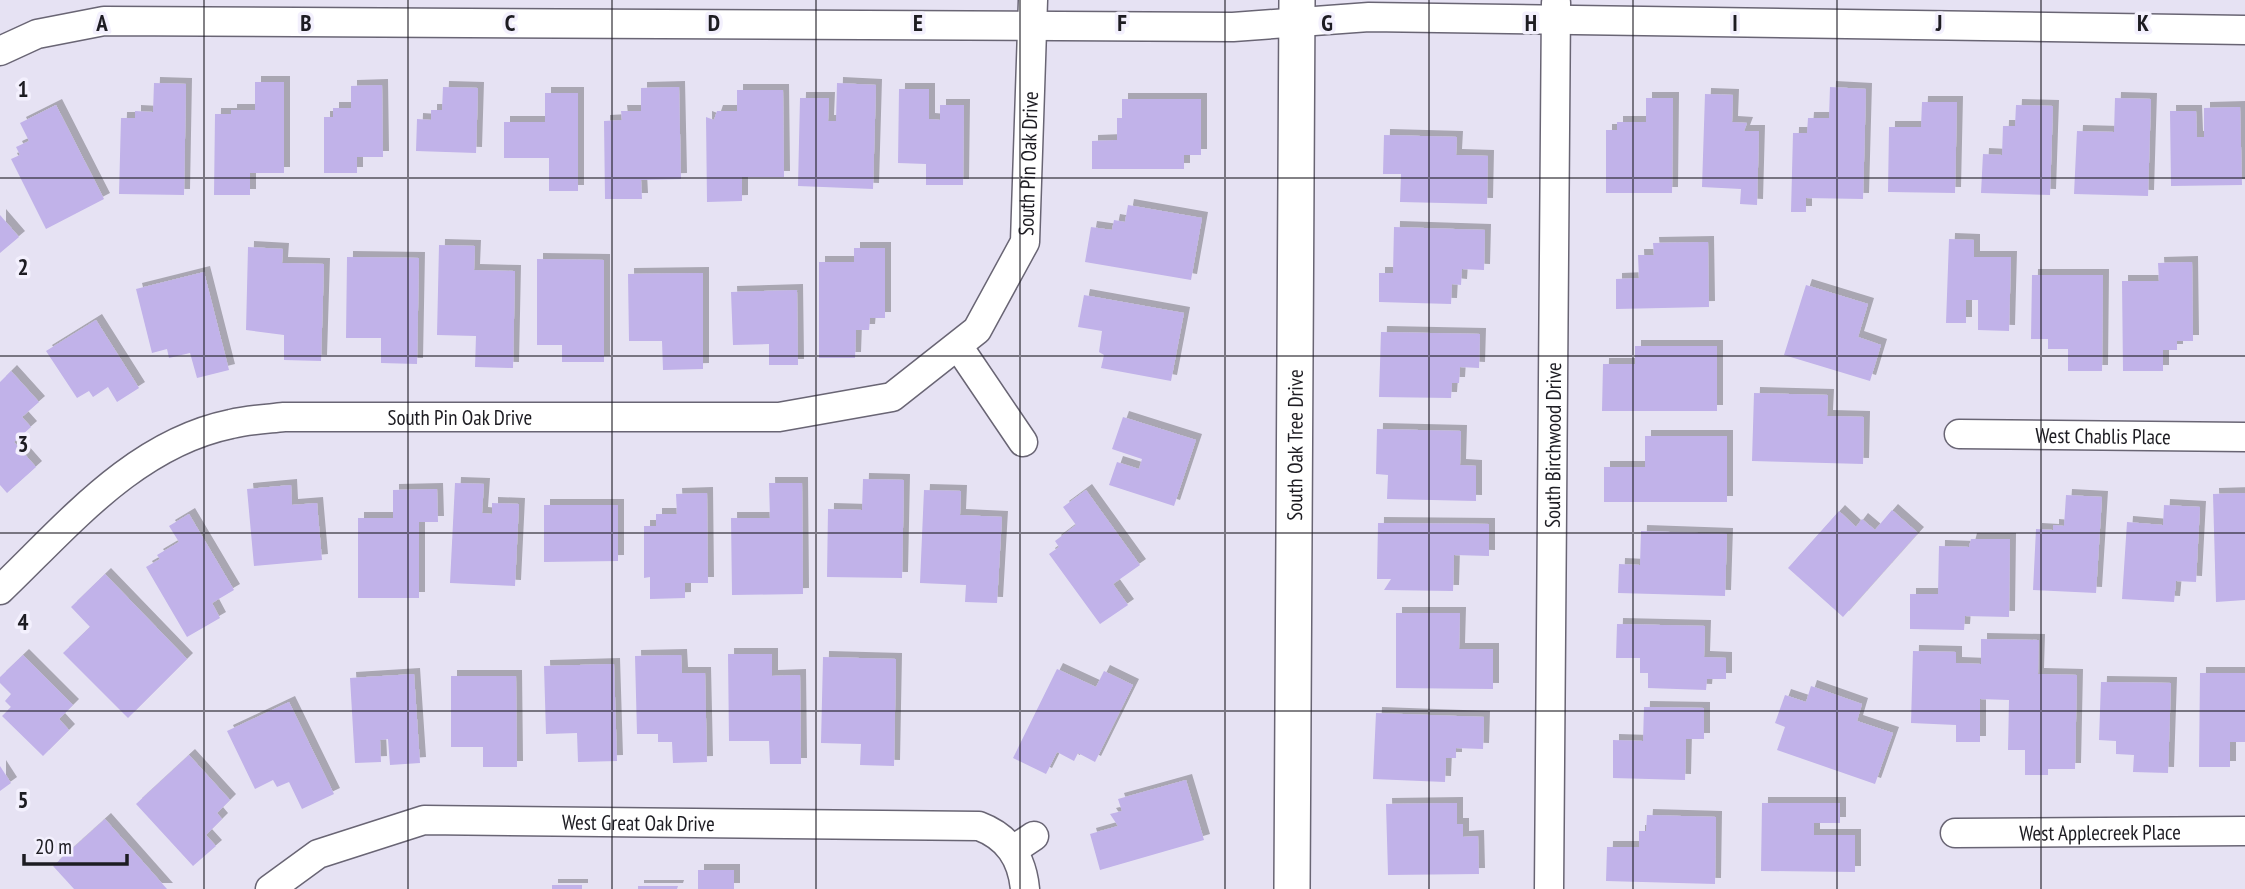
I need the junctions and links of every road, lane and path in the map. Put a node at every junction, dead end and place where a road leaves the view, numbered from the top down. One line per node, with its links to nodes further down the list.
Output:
1 (1556, 10): 2 (street); 4 (street); 16 (street, South Birchwood Drive)
2 (1297, 12): 3 (street); 15 (street, South Oak Tree Drive)
3 (1033, 13): 5 (street); 6 (street, South Pin Oak Drive)
4 (2245, 30)
5 (0, 51)
6 (958, 346): 9 (street); 10 (street, South Pin Oak Drive)
7 (1959, 434): 8 (street, West Chablis Place)
8 (2245, 437)
9 (1023, 442)
10 (0, 590)
11 (2245, 831): 12 (street, West Applecreek Place)
12 (1955, 833)
13 (270, 889): 14 (street, West Great Oak Drive)
14 (1025, 889)
15 (1292, 889)
16 (1549, 889)

